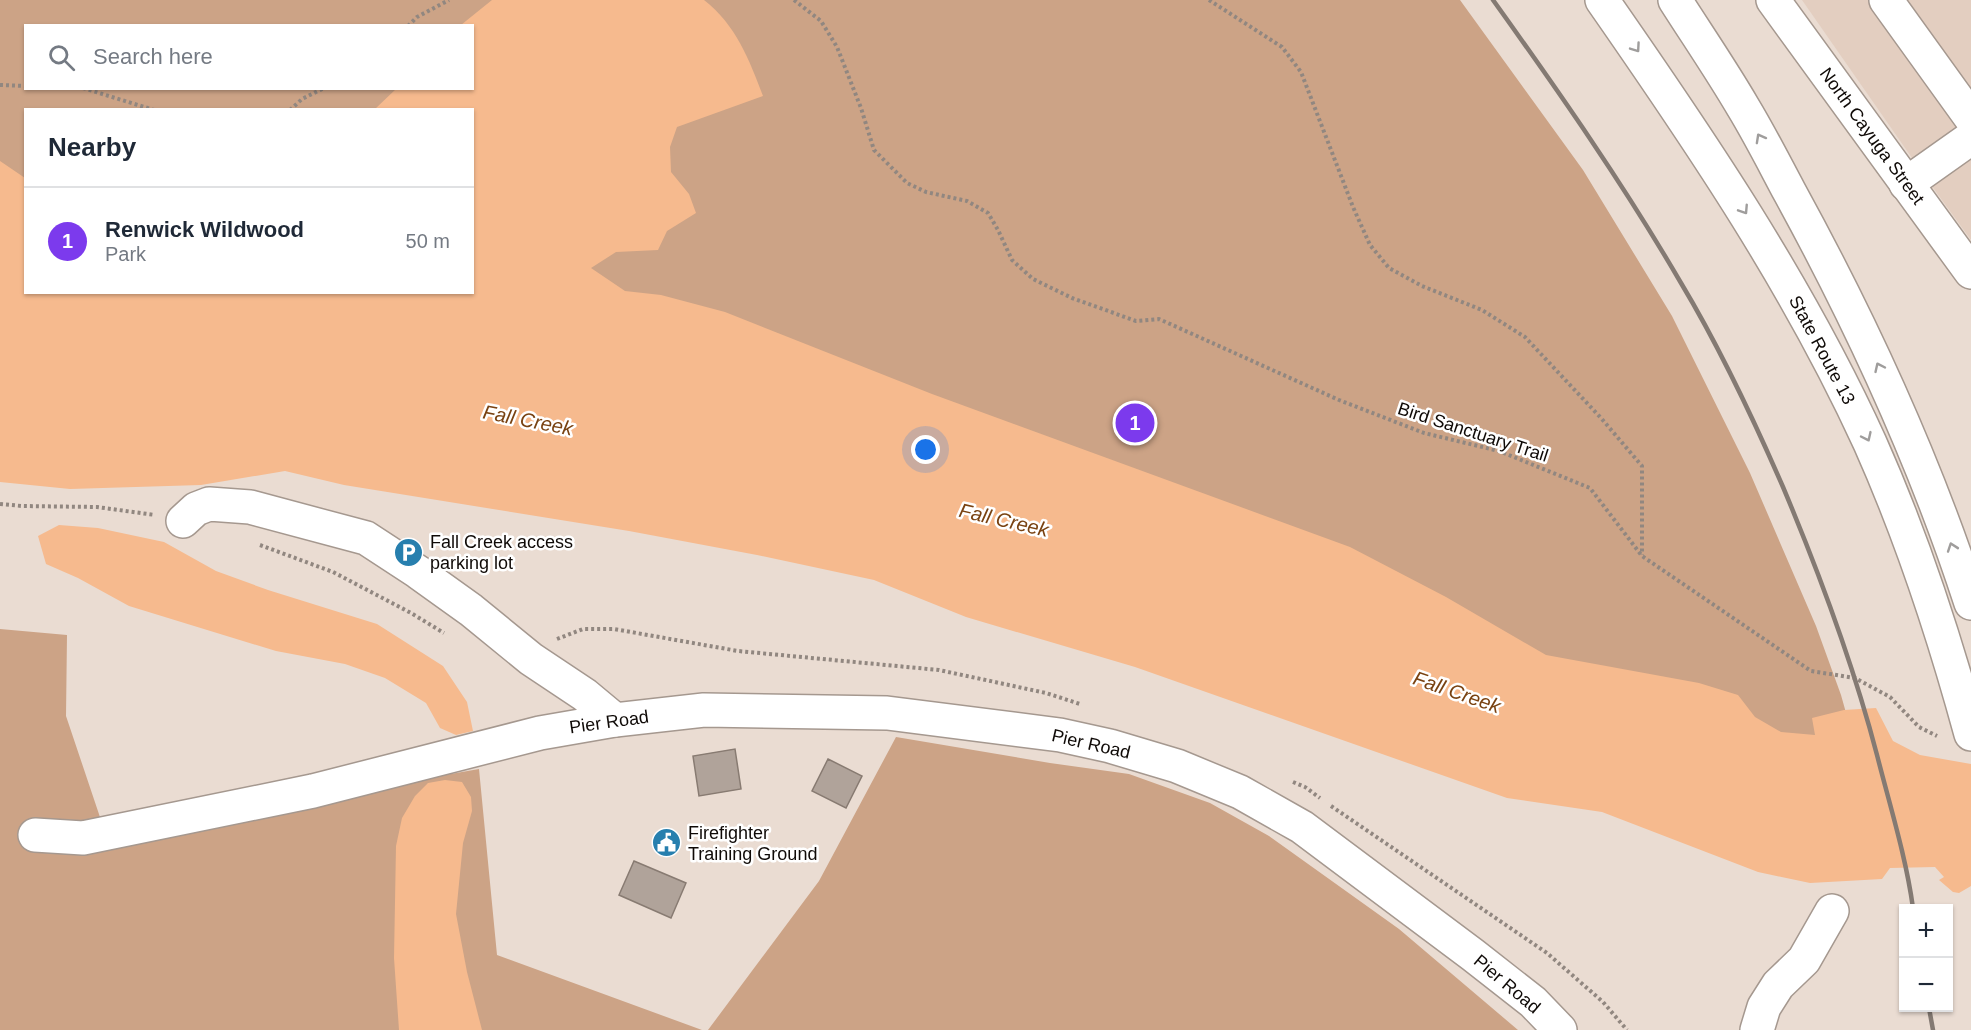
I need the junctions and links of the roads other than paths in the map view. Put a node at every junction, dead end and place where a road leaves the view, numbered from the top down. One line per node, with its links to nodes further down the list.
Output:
1 (1602, 0): 12 (main road, State Route 13, one-way to 12)
2 (1675, 0): 10 (main road, one-way to 2)
3 (1773, 0): 7 (main road, North Cayuga Street)
4 (1886, 0): 5 (main road)
5 (1971, 118)
6 (1971, 138): 7 (main road)
7 (1906, 184): 8 (main road, North Cayuga Street)
8 (1971, 272)
9 (183, 521): 11 (main road)
10 (1971, 603)
11 (615, 720): 13 (main road, Pier Road); 15 (main road, Pier Road)
12 (1971, 734)
13 (35, 835)
14 (1832, 911): 16 (main road)
15 (1560, 1030)
16 (1757, 1030)

